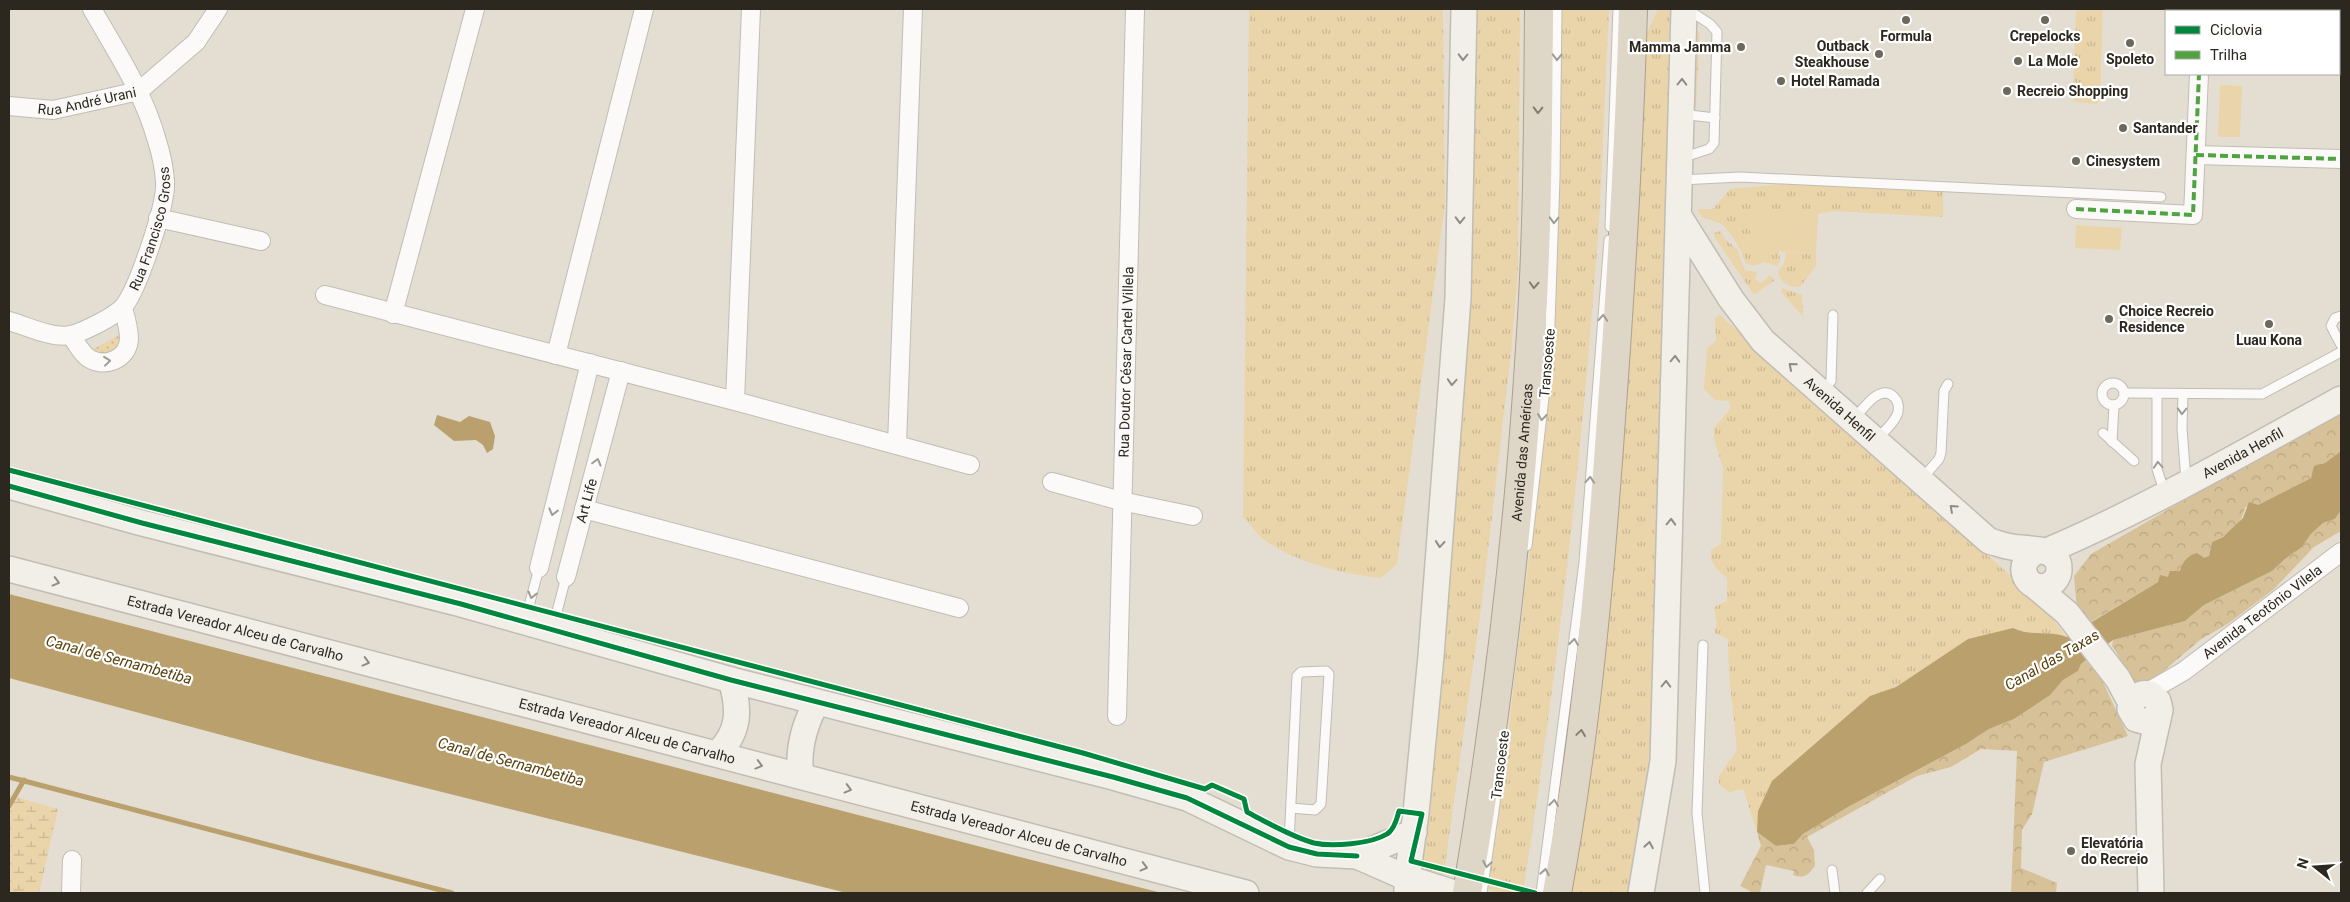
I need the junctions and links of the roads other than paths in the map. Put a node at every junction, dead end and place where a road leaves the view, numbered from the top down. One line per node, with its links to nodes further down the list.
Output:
1 (92, 9): 17 (street, Rua Francisco Gross)
2 (218, 9): 17 (street, Rua André Urani)
3 (475, 9): 31 (street)
4 (644, 9): 38 (street)
5 (751, 9): 47 (street)
6 (913, 9): 53 (street)
7 (1135, 9): 61 (street, Rua Doutor César Cartel Villela)
8 (1464, 9): 87 (street, one-way to 87)
9 (1539, 9): 86 (highway, Avenida das Américas, one-way to 86)
10 (1557, 9): 67 (lane, Transoeste, one-way to 67)
11 (1618, 9): 89 (lane, one-way to 11)
12 (1633, 9): 15 (highway)
13 (1649, 9): 15 (highway)
14 (1685, 9): 19 (street, one-way to 14); 20 (lane)
15 (1632, 56): 89 (highway, one-way to 15)
16 (2200, 75): 21 (street)
17 (139, 91): 18 (street, Rua André Urani); 26 (street, Rua Francisco Gross)
18 (9, 106)
19 (1681, 114): 20 (lane); 23 (street)
20 (1714, 118): 23 (lane)
21 (2196, 154): 22 (street); 25 (street)
22 (2341, 159)
23 (1680, 169): 24 (lane); 27 (street)
24 (2162, 197)
25 (2076, 209)
26 (158, 218): 28 (street); 30 (street, Rua Francisco Gross)
27 (1680, 218): 42 (street, Avenida Henfil, one-way to 27); 102 (street, one-way to 27)
28 (261, 241)
29 (325, 295): 31 (street)
30 (123, 308): 35 (street, Rua Francisco Gross); 35 (street, one-way to 30)
31 (393, 314): 38 (street)
32 (1833, 315): 42 (lane)
33 (2341, 316): 36 (lane)
34 (9, 321): 35 (street, Rua Francisco Gross)
35 (71, 335)
36 (2341, 345)
37 (2341, 352): 45 (lane)
38 (556, 355): 39 (street)
39 (590, 363): 40 (street); 64 (street, one-way to 64)
40 (621, 371): 47 (street); 62 (street, Art Life, one-way to 40)
41 (1948, 384): 56 (lane)
42 (1822, 392): 49 (street, Avenida Henfil)
43 (2124, 393): 44 (lane); 48 (lane); 48 (lane)
44 (2156, 394): 45 (lane); 60 (lane, one-way to 44)
45 (2183, 394): 58 (lane, one-way to 58)
46 (2341, 399): 58 (street, Avenida Henfil)
47 (735, 401): 53 (street)
48 (2114, 405): 52 (lane)
49 (1853, 420): 51 (street, Avenida Henfil); 51 (lane)
50 (2103, 434): 52 (lane)
51 (1876, 441): 56 (street, Avenida Henfil)
52 (2112, 442): 54 (lane)
53 (897, 445): 55 (street)
54 (2134, 461)
55 (970, 465)
56 (1921, 480): 68 (street, Avenida Henfil, one-way to 56)
57 (1052, 482): 61 (street)
58 (2187, 484): 60 (street, Avenida Henfil)
59 (9, 486): 75 (street)
60 (2165, 494): 68 (street, Avenida Henfil)
61 (1121, 501): 63 (street); 81 (street, Rua Doutor César Cartel Villela)
62 (584, 509): 65 (street, Art Life); 73 (street)
63 (1193, 516)
64 (545, 543): 65 (street); 69 (street)
65 (572, 551): 71 (street, Art Life)
66 (2341, 552): 80 (street, Avenida Teotônio Vilela)
67 (1526, 558)
68 (2051, 560): 72 (street); 72 (street); 74 (street)
69 (539, 568): 75 (lane, one-way to 75)
70 (9, 569): 82 (street, Estrada Vereador Alceu de Carvalho, one-way to 82)
71 (566, 577): 76 (lane, Art Life)
72 (2035, 586): 74 (street)
73 (959, 608)
74 (2072, 620): 80 (street)
75 (525, 622): 76 (street)
76 (552, 630): 78 (street)
77 (1703, 644): 103 (lane)
78 (731, 680): 79 (street); 82 (street)
79 (816, 703): 84 (street); 88 (street)
80 (2145, 706): 106 (street)
81 (1117, 716)
82 (716, 754): 84 (street, Estrada Vereador Alceu de Carvalho, one-way to 84)
83 (1502, 755): 86 (lane, Transoeste)
84 (801, 776): 96 (street, Estrada Vereador Alceu de Carvalho, one-way to 96)
85 (1291, 808): 85 (lane); 88 (lane)
86 (1485, 828): 98 (highway, Avenida das Américas); 99 (lane, Transoeste, one-way to 99)
87 (1414, 832): 90 (street); 94 (street)
88 (1289, 847): 90 (street)
89 (1556, 851): 100 (lane, one-way to 89); 101 (highway)
90 (1357, 856): 94 (street)
91 (72, 860): 95 (street)
92 (1832, 870): 104 (lane)
93 (1880, 879): 105 (lane)
94 (1407, 886): 97 (street)
95 (71, 893)
96 (1246, 893)
97 (1454, 893)
98 (1467, 893)
99 (1482, 893)
100 (1541, 893)
101 (1557, 893)
102 (1641, 893)
103 (1705, 893)
104 (1835, 893)
105 (1867, 893)
106 (2151, 893)

